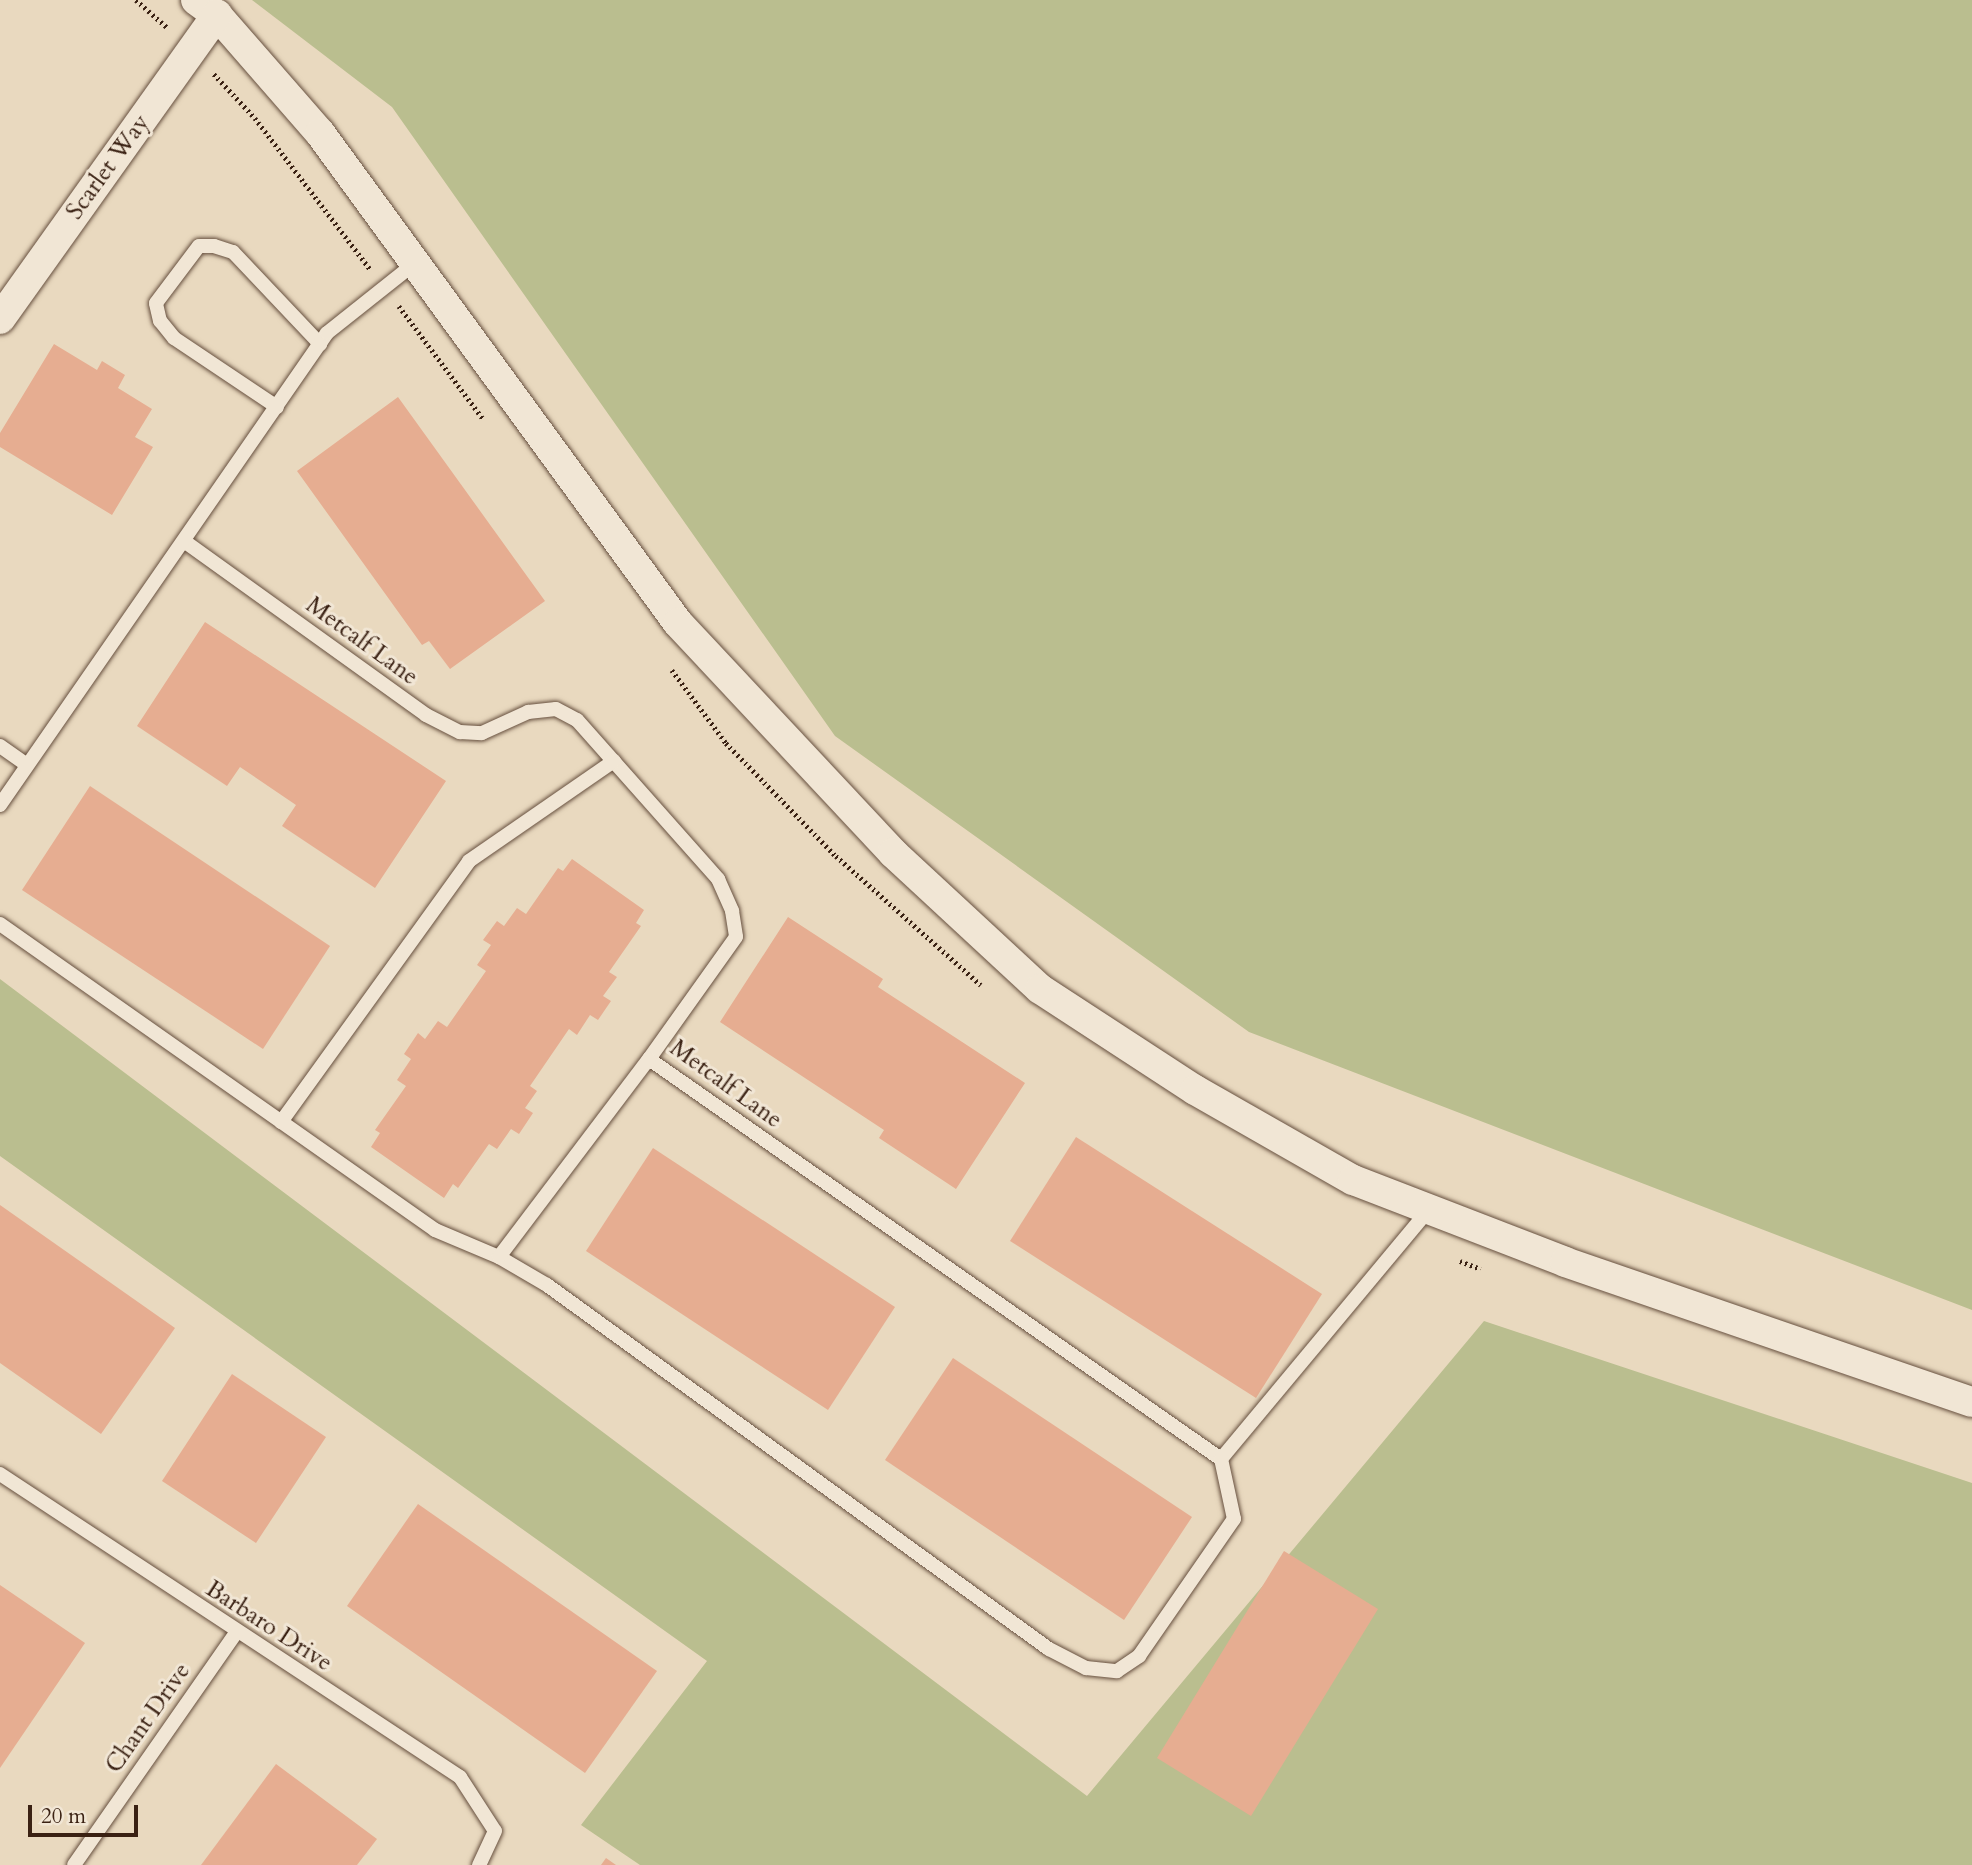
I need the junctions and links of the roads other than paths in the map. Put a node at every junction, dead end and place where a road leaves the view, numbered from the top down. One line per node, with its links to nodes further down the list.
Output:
1 (206, 8): 2 (street); 3 (street, Scarlet Way)
2 (415, 263): 4 (lane); 14 (street)
3 (0, 319)
4 (320, 344): 5 (lane); 5 (lane)
5 (277, 407): 6 (lane)
6 (184, 541): 8 (lane, Metcalf Lane); 9 (lane)
7 (0, 746): 9 (lane)
8 (614, 761): 12 (lane, Metcalf Lane); 13 (lane)
9 (27, 765): 10 (lane)
10 (0, 805)
11 (0, 925): 13 (lane)
12 (649, 1059): 15 (lane); 17 (lane, Metcalf Lane)
13 (281, 1122): 15 (lane)
14 (1429, 1209): 16 (street); 17 (lane)
15 (499, 1257): 17 (lane)
16 (1972, 1402)
17 (1221, 1459)
18 (0, 1474): 19 (lane, Barbaro Drive)
19 (236, 1633): 20 (lane, Chant Drive); 21 (lane, Barbaro Drive)
20 (74, 1865)
21 (479, 1865)

